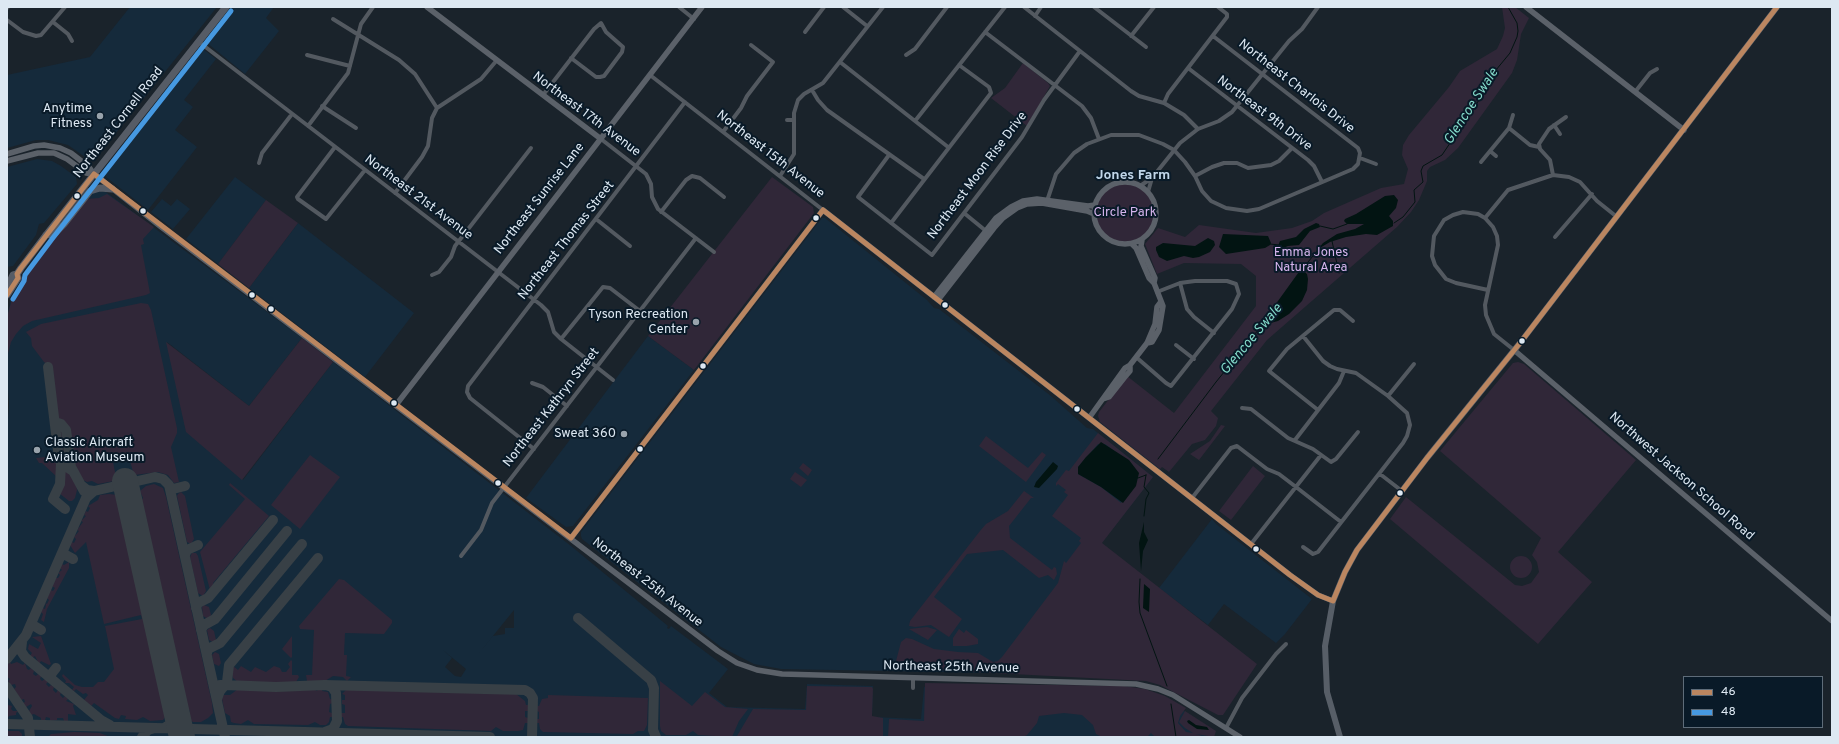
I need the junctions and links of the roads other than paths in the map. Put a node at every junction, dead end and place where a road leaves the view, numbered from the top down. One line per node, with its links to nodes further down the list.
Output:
1 (65, 7): 24 (street)
2 (226, 7): 32 (highway, Northeast Cornell Road)
3 (373, 7): 28 (street)
4 (427, 7): 39 (street, Northeast 17th Avenue)
5 (679, 7): 22 (street)
6 (702, 7): 22 (street, Northeast Sunrise Lane)
7 (824, 7): 26 (street)
8 (843, 7): 25 (street)
9 (883, 7): 25 (street)
10 (947, 7): 37 (street)
11 (1005, 7): 27 (street)
12 (1024, 7): 20 (street)
13 (1041, 7): 20 (street)
14 (1154, 7): 29 (street)
15 (1218, 7): 30 (street)
16 (1318, 7): 45 (street)
17 (1526, 7): 49 (street)
18 (1777, 7): 67 (main road)
19 (1096, 8): 29 (street)
20 (1035, 16): 35 (street)
21 (333, 18): 28 (street)
22 (694, 18): 46 (street, Northeast Sunrise Lane)
23 (7, 20): 24 (street)
24 (53, 22): 31 (street)
25 (867, 26): 40 (street)
26 (805, 32)
27 (985, 32): 41 (street); 47 (street)
28 (358, 33): 42 (street); 55 (street)
29 (1131, 36): 34 (street)
30 (1213, 36): 43 (street); 45 (street, Northeast Charlois Drive)
31 (72, 42)
32 (198, 42): 56 (street, Northeast 21st Avenue); 91 (highway, Northeast Cornell Road)
33 (751, 45): 68 (street)
34 (1146, 47)
35 (1080, 51): 47 (street, Northeast Moon Rise Drive); 52 (street)
36 (307, 55): 42 (street)
37 (906, 55)
38 (571, 58): 38 (street); 50 (street)
39 (497, 60): 50 (street, Northeast 17th Avenue); 55 (street)
40 (840, 62): 48 (street); 61 (street)
41 (959, 65): 61 (street); 74 (street)
42 (350, 66): 53 (street)
43 (1188, 68): 52 (street); 54 (street, Northeast 9th Drive)
44 (1657, 69): 49 (street)
45 (1263, 74): 54 (street); 83 (street, Northeast Charlois Drive)
46 (650, 75): 51 (street, Northeast 15th Avenue); 70 (street, Northeast Sunrise Lane)
47 (1054, 84): 71 (street); 108 (street, Northeast Moon Rise Drive)
48 (812, 90): 60 (street); 80 (street)
49 (1635, 92): 67 (street)
50 (542, 95): 70 (street, Northeast 17th Avenue)
51 (685, 102): 68 (street, Northeast 15th Avenue); 89 (street, Northeast Thomas Street)
52 (1164, 103): 65 (street)
53 (322, 106): 63 (street); 64 (street)
54 (1238, 106): 65 (street); 76 (street, Northeast 9th Drive)
55 (438, 108): 101 (street)
56 (292, 114): 63 (street, Northeast 21st Avenue); 86 (street)
57 (1513, 115): 66 (street)
58 (1566, 117): 62 (street)
59 (787, 120): 60 (street)
60 (794, 120): 93 (street)
61 (915, 121): 74 (street)
62 (1554, 125): 69 (street); 72 (street)
63 (308, 126): 73 (street, Northeast 21st Avenue)
64 (356, 128)
65 (1198, 128): 77 (street)
66 (1509, 128): 72 (street); 78 (street)
67 (1684, 130): 110 (main road)
68 (723, 132): 93 (street, Northeast 15th Avenue)
69 (1560, 134)
70 (601, 139): 89 (street, Northeast 17th Avenue); 123 (street, Northeast Sunrise Lane)
71 (1098, 139): 77 (street); 104 (street)
72 (1537, 146): 92 (street)
73 (336, 147): 90 (street, Northeast 21st Avenue); 90 (street)
74 (948, 147): 96 (street)
75 (531, 148): 119 (street)
76 (1292, 148): 87 (street); 97 (street, Northeast 9th Drive)
77 (1174, 150): 94 (street); 95 (street)
78 (1490, 151): 81 (street); 85 (street)
79 (7, 154): 91 (street, Northeast 25th Avenue)
80 (889, 155): 96 (street); 113 (street)
81 (1496, 156)
82 (1238, 157): 87 (street)
83 (1360, 158): 88 (street); 97 (street)
84 (7, 161): 91 (street, Northeast 25th Avenue)
85 (1482, 162)
86 (259, 163)
87 (1237, 163): 94 (street)
88 (1376, 164)
89 (637, 167): 107 (street, Northeast 17th Avenue); 112 (street, Northeast Thomas Street)
90 (365, 170): 101 (street, Northeast 21st Avenue)
91 (94, 174): 99 (street, Northeast 25th Avenue); 115 (highway, Northeast Cornell Road)
92 (1553, 175): 102 (street); 111 (street)
93 (780, 176): 106 (street, Northeast 15th Avenue)
94 (1195, 176): 97 (street)
95 (1152, 178): 98 (street); 100 (street)
96 (924, 179): 113 (street)
97 (1322, 182)
98 (1140, 186): 100 (street); 105 (street)
99 (112, 189): 115 (highway); 150 (street, Northeast 25th Avenue)
100 (1148, 192): 118 (street)
101 (395, 193): 119 (street, Northeast 21st Avenue)
102 (1592, 194): 110 (street); 116 (street)
103 (724, 197): 107 (street)
104 (1047, 202): 105 (street); 109 (street); 114 (street); 133 (street)
105 (1095, 205): 109 (street)
106 (823, 210): 133 (street, Northeast 15th Avenue); 165 (street)
107 (661, 212): 117 (street, Northeast 17th Avenue)
108 (964, 213): 113 (street, Northeast Moon Rise Drive); 114 (street)
109 (1094, 214): 120 (street)
110 (1617, 217): 141 (main road)
111 (1484, 218): 130 (street); 130 (street)
112 (596, 220): 121 (street); 134 (street, Northeast Thomas Street)
113 (890, 223)
114 (986, 231): 133 (street)
115 (46, 235): 124 (highway, Northeast Cornell Road)
116 (1555, 237)
117 (696, 238): 122 (street, Northeast 17th Avenue); 135 (street, Northeast Kathryn Street)
118 (1142, 240): 120 (street); 127 (street)
119 (459, 241): 123 (street, Northeast 21st Avenue); 125 (street)
120 (1132, 244): 127 (street)
121 (630, 246)
122 (714, 252)
123 (498, 272): 134 (street, Northeast 21st Avenue); 150 (street, Northeast Sunrise Lane)
124 (18, 274): 126 (highway, Northeast Cornell Road); 132 (highway, Northeast Cornell Road)
125 (432, 275)
126 (9, 280): 129 (highway, Northeast Cornell Road)
127 (1154, 283): 131 (street)
128 (1180, 283): 131 (street); 137 (street); 137 (street)
129 (7, 288)
130 (1488, 290): 141 (street)
131 (1157, 292): 142 (street)
132 (7, 295)
133 (936, 299): 154 (street, Northeast 15th Avenue)
134 (534, 300): 139 (street, Northeast 21st Avenue); 157 (street, Northeast Thomas Street)
135 (640, 311): 139 (street); 145 (street, Northeast Kathryn Street)
136 (1353, 321): 138 (street)
137 (1214, 333): 143 (street)
138 (1303, 336): 146 (street); 153 (street)
139 (561, 339): 145 (street, Northeast 21st Avenue)
140 (1176, 345): 143 (street)
141 (1514, 350): 162 (main road); 170 (street, Northwest Jackson School Road)
142 (1136, 357): 143 (street); 154 (street)
143 (1194, 359)
144 (1414, 364): 149 (street)
145 (597, 367): 147 (street, Northeast 21st Avenue); 151 (street, Northeast Kathryn Street)
146 (1344, 371): 149 (street); 153 (street)
147 (613, 380)
148 (532, 383): 151 (street)
149 (1388, 396): 159 (street)
150 (396, 405): 161 (street, Northeast 25th Avenue)
151 (567, 406): 157 (street, Northeast Kathryn Street)
152 (1242, 408): 156 (street)
153 (1318, 410): 156 (street)
154 (1089, 418): 163 (street, Northeast 15th Avenue)
155 (1358, 432): 158 (street)
156 (1295, 440): 158 (street)
157 (534, 449): 161 (street, Northeast Kathryn Street)
158 (1321, 455): 160 (street)
159 (1380, 474): 162 (street); 164 (street)
160 (1296, 487): 163 (street); 164 (street); 166 (street)
161 (504, 488): 165 (street, Northeast 25th Avenue); 168 (street, Northeast Kathryn Street)
162 (1402, 491): 169 (main road)
163 (1192, 498): 166 (street, Northeast 15th Avenue)
164 (1341, 522): 167 (street)
165 (570, 538): 172 (street, Northeast 25th Avenue)
166 (1251, 544): 169 (street, Northeast 15th Avenue)
167 (1303, 548)
168 (461, 556)
169 (1333, 601): 176 (main road)
170 (1832, 621)
171 (1286, 644): 174 (street)
172 (913, 678): 173 (street); 174 (street, Northeast 25th Avenue)
173 (913, 688)
174 (1226, 728): 175 (street, Northeast 25th Avenue)
175 (1240, 737)
176 (1340, 737)

